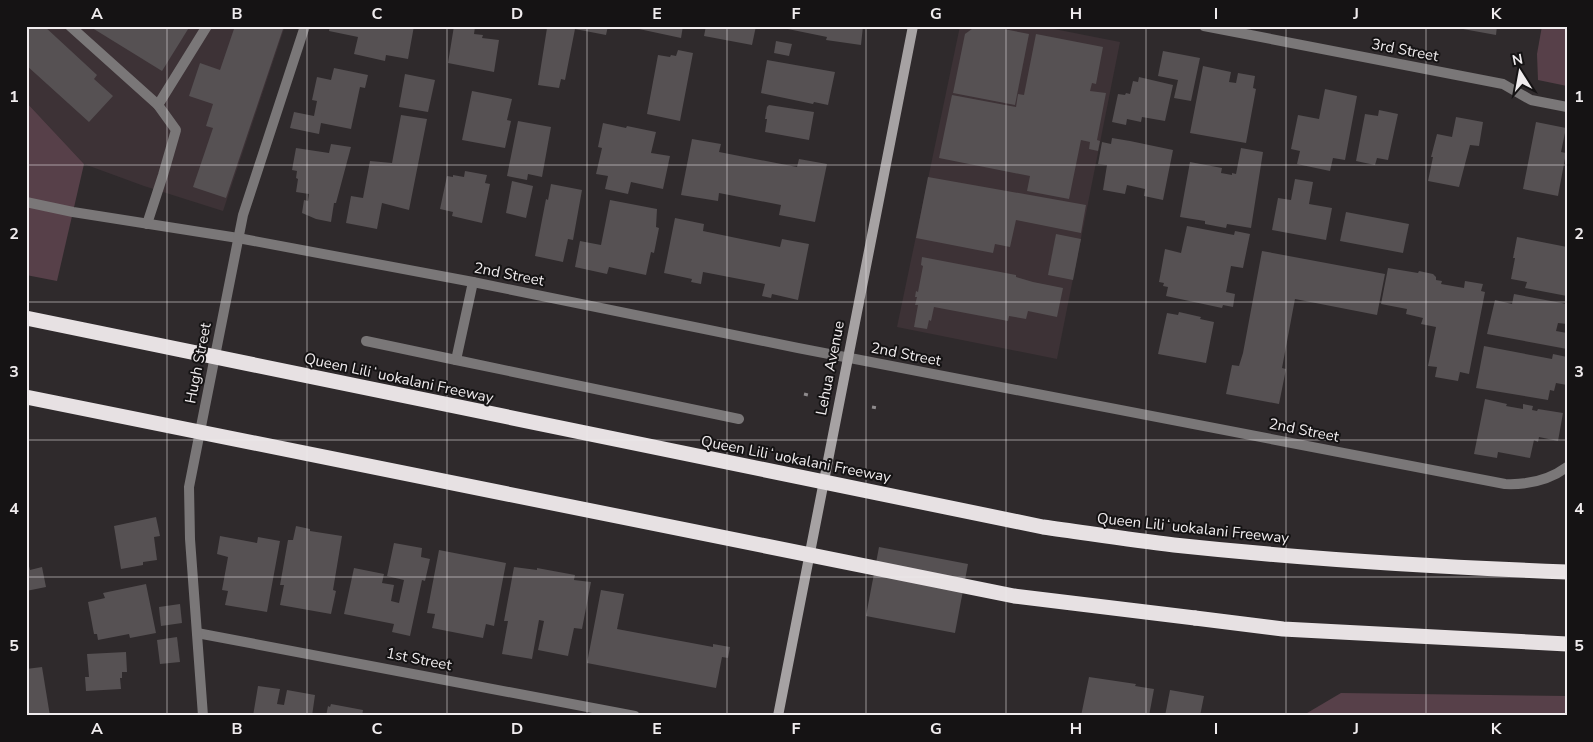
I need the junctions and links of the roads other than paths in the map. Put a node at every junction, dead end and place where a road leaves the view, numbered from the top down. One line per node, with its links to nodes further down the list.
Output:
1 (70, 26): 6 (street)
2 (207, 26): 6 (street)
3 (306, 26): 10 (street, Hugh Street)
4 (913, 26): 14 (street, Lehua Avenue)
5 (1204, 26): 7 (street, 3rd Street)
6 (158, 105): 9 (street)
7 (1567, 107)
8 (26, 202): 9 (street, 2nd Street)
9 (147, 224): 10 (street, 2nd Street)
10 (238, 238): 11 (street, 2nd Street); 20 (street, Hugh Street)
11 (473, 282): 14 (street, 2nd Street); 15 (street)
12 (26, 318): 19 (highway, Queen Liliʻuokalani Freeway, bridge)
13 (366, 341): 15 (street)
14 (848, 357): 18 (street, 2nd Street); 24 (street, Lehua Avenue)
15 (456, 360): 17 (street)
16 (26, 397): 21 (highway, bridge)
17 (739, 419)
18 (1567, 468)
19 (1567, 572)
20 (197, 633): 22 (street, Hugh Street); 23 (street, 1st Street)
21 (1567, 644)
22 (204, 716)
23 (635, 716)
24 (778, 716)

